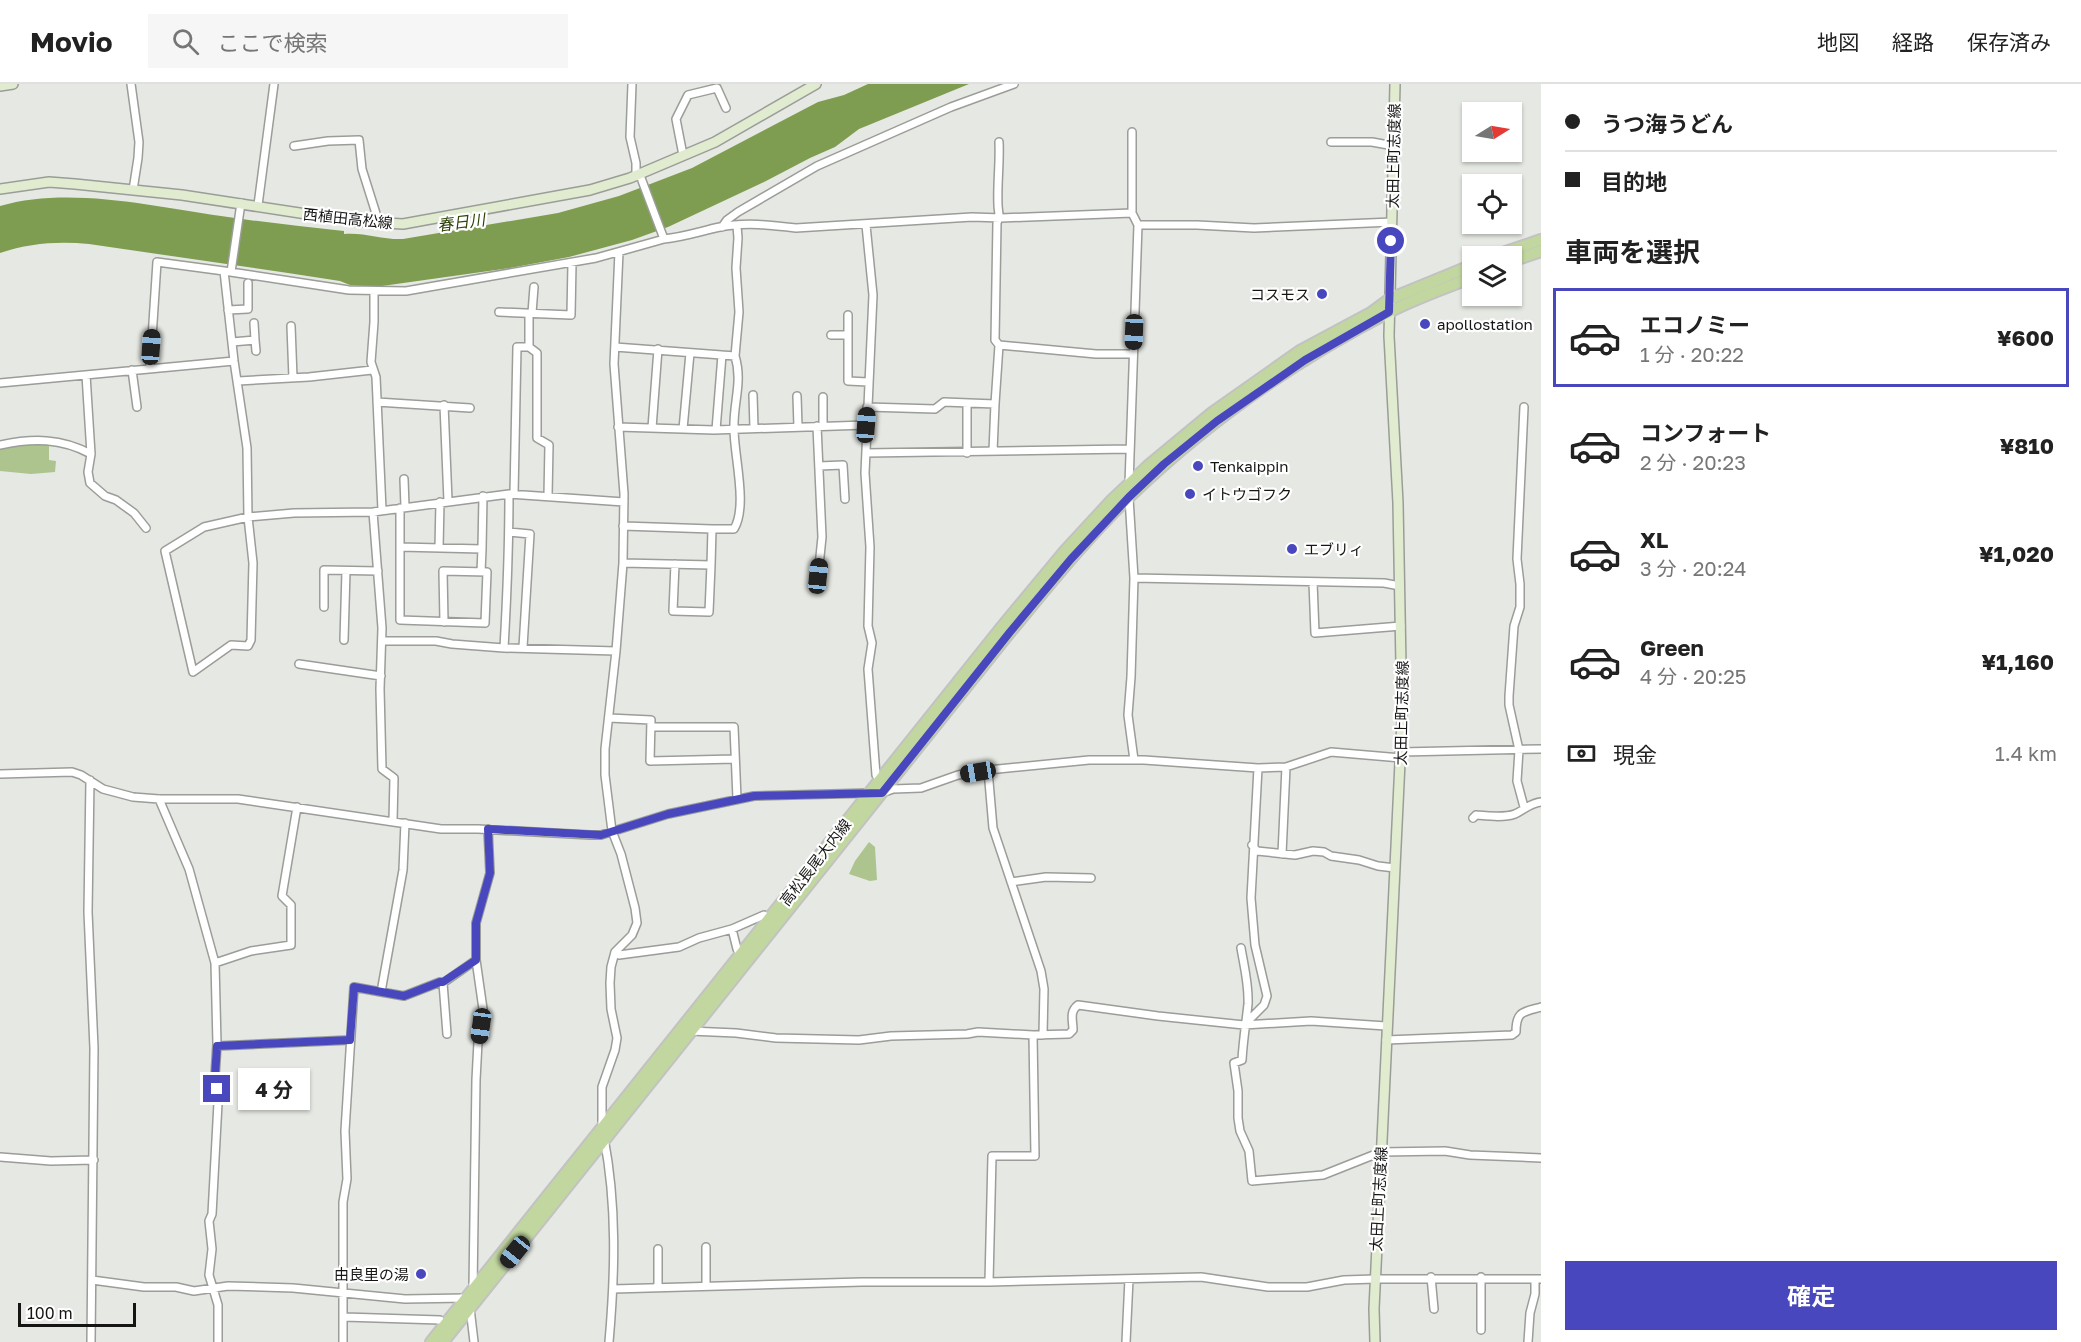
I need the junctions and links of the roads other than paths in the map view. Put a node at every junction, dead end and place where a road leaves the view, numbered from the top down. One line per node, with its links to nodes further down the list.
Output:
1 (13, 84): 10 (main road)
2 (131, 84): 22 (street)
3 (274, 84): 24 (street)
4 (632, 84): 20 (street)
5 (689, 84): 12 (street)
6 (725, 84): 11 (street)
7 (816, 84): 19 (main road, 西植田高松線)
8 (1014, 84): 32 (street)
9 (1395, 84): 18 (main road, 太田上町志度線)
10 (0, 86)
11 (717, 88): 12 (street); 13 (street)
12 (688, 95): 19 (street)
13 (726, 108)
14 (1132, 132): 25 (street)
15 (999, 142): 26 (street)
16 (1331, 142): 18 (street)
17 (294, 146): 28 (street)
18 (1394, 146): 27 (main road, 太田上町志度線)
19 (683, 155): 20 (main road, 西植田高松線)
20 (636, 175): 28 (main road, 西植田高松線); 33 (street)
21 (0, 189): 22 (main road, 西植田高松線)
22 (133, 190): 23 (main road, 西植田高松線)
23 (241, 203): 24 (main road, 西植田高松線); 41 (street)
24 (258, 206): 28 (main road, 西植田高松線)
25 (1132, 213): 26 (street); 30 (street)
26 (1000, 218): 29 (street); 58 (street)
27 (1392, 222): 30 (street); 46 (main road, 太田上町志度線)
28 (379, 223)
29 (866, 225): 31 (street); 74 (street)
30 (1138, 225): 64 (street)
31 (737, 226): 32 (street); 66 (street)
32 (722, 227): 33 (street)
33 (663, 236): 37 (street)
34 (1541, 240): 35 (main road)
35 (1522, 246)
36 (1541, 251): 38 (main road)
37 (619, 252): 39 (street); 60 (street)
38 (1522, 258)
39 (572, 263): 45 (street); 50 (street)
40 (1462, 269): 46 (main road, 高松長尾大内線)
41 (227, 271): 45 (street); 47 (street); 68 (street)
42 (1462, 282): 49 (main road, 高松長尾大内線)
43 (248, 283): 47 (street)
44 (534, 287): 50 (street)
45 (374, 292): 70 (street)
46 (1390, 299): 49 (main road, 太田上町志度線); 104 (main road, 高松長尾大内線)
47 (228, 310): 57 (street)
48 (499, 312): 50 (street)
49 (1389, 312): 108 (main road, 高松長尾大内線); 132 (main road, 太田上町志度線)
50 (531, 313): 59 (street)
51 (848, 315): 55 (street)
52 (254, 323): 56 (street)
53 (291, 326): 72 (street)
54 (831, 335): 55 (street)
55 (848, 335): 74 (street)
56 (255, 340): 57 (street); 62 (street)
57 (231, 342): 67 (street)
58 (999, 345): 64 (street); 81 (street)
59 (529, 347): 105 (street); 107 (street)
60 (615, 347): 61 (street); 89 (street)
61 (658, 349): 63 (street); 91 (street)
62 (256, 351)
63 (690, 353): 65 (street); 93 (street)
64 (1133, 354): 97 (street)
65 (722, 355): 66 (street); 95 (street)
66 (735, 356): 94 (street)
67 (234, 361): 68 (street); 73 (street)
68 (150, 368): 69 (street)
69 (132, 370): 71 (street); 83 (street)
70 (372, 370): 72 (street); 79 (street)
71 (86, 375): 75 (street); 101 (street)
72 (293, 378): 73 (street)
73 (238, 381): 115 (street)
74 (868, 382): 84 (street)
75 (0, 383)
76 (753, 395): 92 (street)
77 (797, 396): 90 (street)
78 (823, 397): 88 (street)
79 (377, 402): 82 (street); 113 (street)
80 (967, 403): 81 (street); 84 (street); 100 (street)
81 (995, 404): 98 (street)
82 (444, 405): 86 (street); 110 (street)
83 (137, 407)
84 (867, 407): 87 (street)
85 (1524, 407): 147 (street)
86 (470, 408)
87 (866, 425): 88 (street); 99 (street)
88 (820, 426): 90 (street); 102 (street)
89 (618, 427): 91 (street); 111 (street)
90 (798, 427): 92 (street)
91 (652, 428): 93 (street)
92 (754, 428): 94 (street)
93 (683, 429): 95 (street)
94 (734, 429): 95 (street); 118 (street)
95 (716, 430)
96 (0, 445): 101 (street)
97 (1129, 449): 98 (street); 104 (street)
98 (993, 451): 100 (street)
99 (866, 453): 100 (street); 156 (street)
100 (967, 453)
101 (91, 454): 117 (street)
102 (819, 466): 109 (street); 129 (street)
103 (404, 479): 112 (street)
104 (1129, 483): 108 (street); 134 (main road, 高松長尾大内線)
105 (512, 494): 106 (street); 107 (street); 119 (street)
106 (483, 496): 110 (street); 122 (street)
107 (548, 496): 111 (street)
108 (1129, 497): 130 (street); 134 (main road, 高松長尾大内線)
109 (845, 499)
110 (444, 501): 112 (street); 121 (street)
111 (624, 502): 116 (street)
112 (403, 507): 113 (street); 120 (street)
113 (382, 510): 114 (street)
114 (373, 512): 115 (street); 127 (street)
115 (248, 517): 115 (street)
116 (623, 526): 118 (street); 123 (street)
117 (146, 528)
118 (712, 529): 125 (street)
119 (509, 532): 139 (street); 140 (street)
120 (400, 547): 121 (street); 135 (street)
121 (439, 548): 122 (street)
122 (482, 549): 128 (street)
123 (623, 562): 124 (street); 141 (street)
124 (675, 564): 125 (street); 125 (street)
125 (711, 566)
126 (346, 571): 127 (street); 133 (street); 137 (street)
127 (378, 571): 138 (street)
128 (481, 572): 135 (street); 135 (street)
129 (818, 576)
130 (1134, 578): 131 (street); 150 (street)
131 (1313, 582): 132 (street); 136 (street)
132 (1400, 586): 136 (main road, 太田上町志度線)
133 (324, 607)
134 (1020, 613): 156 (main road, 高松長尾大内線); 158 (main road, 高松長尾大内線)
135 (444, 622)
136 (1401, 626): 148 (main road, 太田上町志度線)
137 (344, 640)
138 (382, 641): 140 (street); 143 (street)
139 (523, 647): 140 (street); 141 (street)
140 (504, 648)
141 (616, 651): 144 (street)
142 (299, 664): 143 (street)
143 (381, 676): 165 (street)
144 (609, 718): 145 (street); 168 (street)
145 (651, 727): 149 (street); 149 (street)
146 (1541, 749): 147 (street)
147 (1519, 750): 148 (street); 163 (street)
148 (1401, 755): 151 (street); 171 (main road, 太田上町志度線)
149 (735, 759): 160 (street)
150 (1134, 760): 152 (street); 153 (street)
151 (1286, 767): 152 (street); 170 (street)
152 (1258, 768): 169 (street)
153 (988, 770): 158 (street); 173 (street)
154 (0, 774): 155 (street)
155 (90, 780): 159 (street); 199 (street)
156 (880, 780): 157 (main road, 高松長尾大内線)
157 (869, 793): 158 (street); 160 (street); 174 (main road, 高松長尾大内線)
158 (882, 793): 187 (main road, 高松長尾大内線)
159 (159, 799): 162 (street); 180 (street)
160 (737, 799): 168 (street)
161 (1541, 802): 163 (street)
162 (297, 807): 165 (street); 180 (street)
163 (1524, 807): 164 (street)
164 (1473, 818)
165 (393, 821): 166 (street)
166 (405, 824): 167 (street); 182 (street)
167 (488, 829): 168 (street); 179 (street)
168 (612, 831): 177 (street)
169 (1252, 845): 170 (street); 184 (street)
170 (1282, 854): 171 (street)
171 (1395, 868): 185 (main road, 太田上町志度線)
172 (1091, 878): 173 (street)
173 (1011, 882): 190 (street)
174 (769, 919): 175 (street); 178 (main road, 高松長尾大内線)
175 (732, 929): 177 (street); 178 (street)
176 (1241, 948): 184 (street)
177 (615, 952): 194 (street)
178 (740, 954): 186 (main road, 高松長尾大内線)
179 (476, 960): 181 (street); 212 (street)
180 (215, 963): 193 (street)
181 (443, 982): 182 (street); 188 (street)
182 (381, 992): 191 (street)
183 (1541, 1007): 192 (street)
184 (1247, 1022): 185 (street); 190 (street); 196 (street)
185 (1386, 1026): 192 (main road, 太田上町志度線)
186 (679, 1031): 187 (street); 194 (main road, 高松長尾大内線)
187 (692, 1031): 189 (street); 195 (main road, 高松長尾大内線)
188 (447, 1034)
189 (1033, 1035): 190 (street); 208 (street)
190 (1043, 1035)
191 (350, 1040): 193 (street); 214 (street)
192 (1386, 1040): 196 (main road, 太田上町志度線)
193 (217, 1046): 211 (street)
194 (602, 1126): 195 (street); 212 (main road, 高松長尾大内線)
195 (604, 1140): 213 (street); 215 (main road, 高松長尾大内線)
196 (1380, 1152): 198 (street); 205 (main road, 太田上町志度線)
197 (0, 1157): 199 (street)
198 (1541, 1158)
199 (94, 1160): 207 (street)
200 (706, 1247): 209 (street)
201 (658, 1249): 210 (street)
202 (1431, 1277): 203 (street); 205 (street); 216 (street)
203 (1481, 1277): 206 (street); 219 (street)
204 (1129, 1279): 205 (street); 208 (street); 227 (street)
205 (1375, 1279): 228 (main road, 太田上町志度線)
206 (1538, 1279): 229 (street)
207 (92, 1280): 211 (street); 220 (street)
208 (989, 1282): 209 (street)
209 (706, 1286): 210 (street)
210 (658, 1287): 213 (street)
211 (213, 1288): 214 (street); 221 (street)
212 (473, 1288): 215 (main road, 高松長尾大内線)
213 (613, 1289): 226 (street)
214 (344, 1294): 215 (street); 217 (street)
215 (468, 1303): 223 (main road, 高松長尾大内線); 224 (main road, 高松長尾大内線); 225 (street)
216 (1434, 1309)
217 (344, 1317): 218 (street); 222 (street)
218 (440, 1320)
219 (1481, 1330)
220 (91, 1342)
221 (218, 1342)
222 (343, 1342)
223 (430, 1342)
224 (443, 1342)
225 (474, 1342)
226 (609, 1342)
227 (1126, 1342)
228 (1375, 1342)
229 (1528, 1342)

